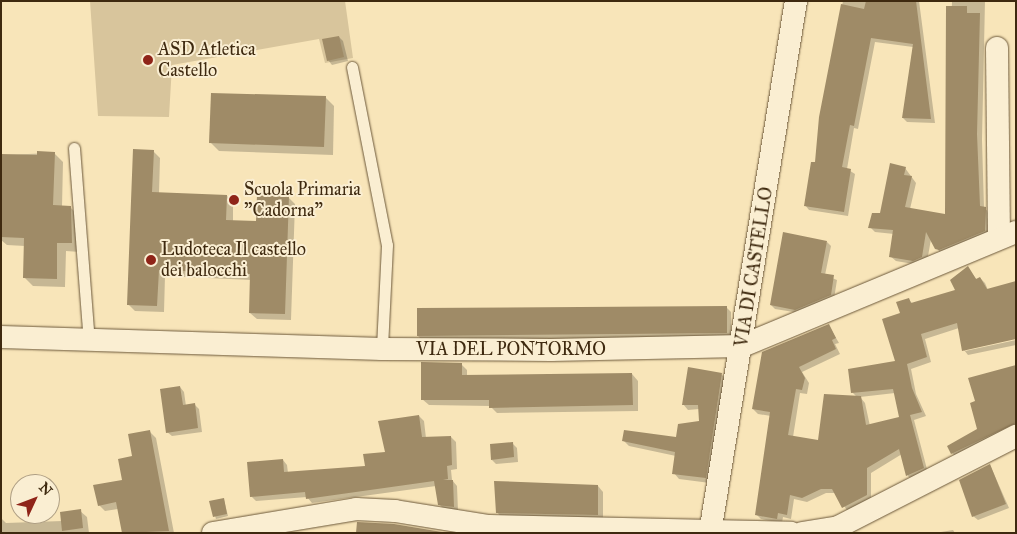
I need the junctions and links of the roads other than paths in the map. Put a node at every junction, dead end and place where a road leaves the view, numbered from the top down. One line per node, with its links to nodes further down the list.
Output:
1 (796, 1): 8 (street, VIA DI CASTELLO)
2 (997, 48): 5 (street, VIA DEL PONTORMO)
3 (352, 67): 9 (lane)
4 (74, 148): 7 (lane)
5 (1007, 235): 8 (street, VIA DEL PONTORMO)
6 (1, 337): 7 (street, VIA DEL PONTORMO)
7 (90, 341): 9 (street, VIA DEL PONTORMO)
8 (742, 346): 9 (street, VIA DEL PONTORMO); 11 (street, VIA DI CASTELLO)
9 (382, 349)
10 (1016, 436): 14 (street)
11 (710, 531): 12 (street); 13 (street)
12 (213, 533)
13 (791, 533)
14 (802, 533)

